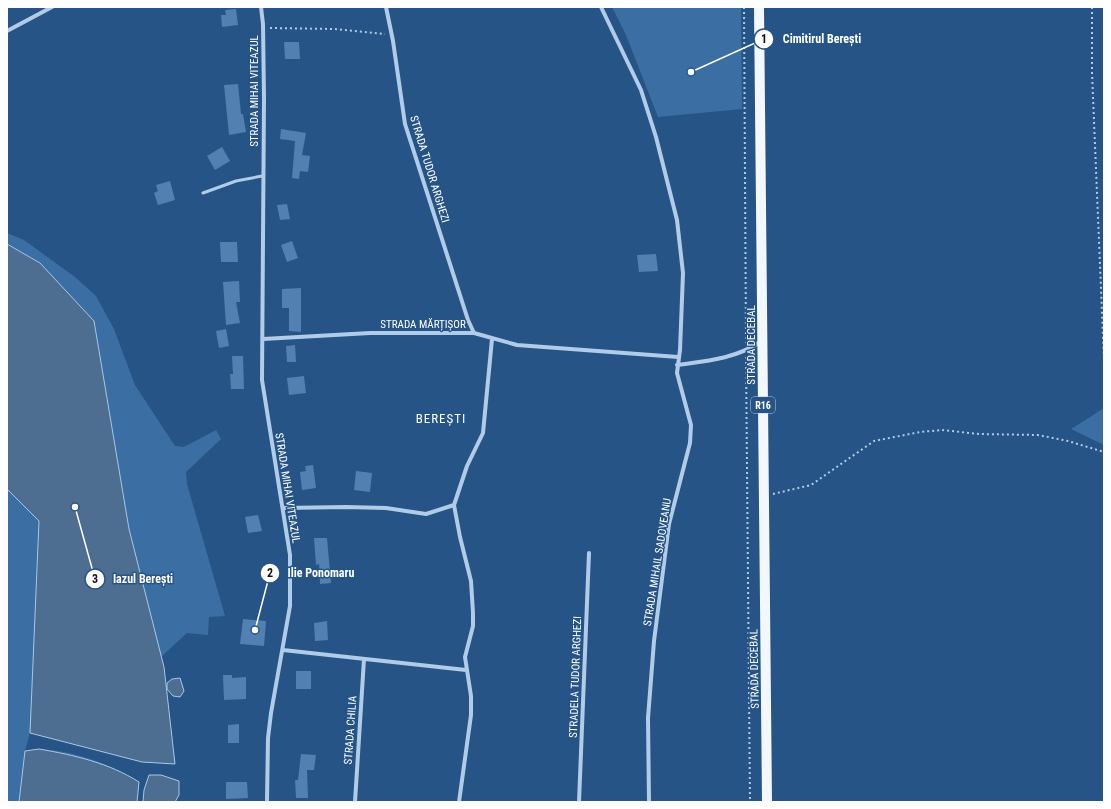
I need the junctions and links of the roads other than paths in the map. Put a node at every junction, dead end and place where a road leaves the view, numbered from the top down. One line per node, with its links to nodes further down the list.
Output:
1 (52, 7): 6 (street)
2 (261, 7): 7 (street, STRADA MIHAI VITEAZUL)
3 (386, 7): 9 (street, STRADA TUDOR ARGHEZI)
4 (601, 7): 13 (street, STRADA MIHAIL SADOVEANU)
5 (759, 7): 12 (main road, STRADA DECEBAL / R16)
6 (7, 31)
7 (262, 176): 8 (lane); 10 (street, STRADA MIHAI VITEAZUL)
8 (203, 193)
9 (474, 332): 10 (street, STRADA MĂRȚIȘOR); 11 (street, STRADA MĂRȚIȘOR)
10 (263, 339): 16 (street, STRADA MIHAI VITEAZUL)
11 (492, 339): 13 (street, STRADA MĂRȚIȘOR); 15 (street)
12 (762, 341): 14 (street); 26 (main road, STRADA DECEBAL / R16)
13 (678, 357): 14 (street, STRADA MIHAIL SADOVEANU)
14 (677, 365): 25 (street, STRADA MIHAIL SADOVEANU)
15 (454, 505): 16 (street); 20 (street)
16 (283, 508): 18 (street, STRADA MIHAI VITEAZUL)
17 (589, 553): 24 (street, STRADELA TUDOR ARGHEZI)
18 (283, 650): 19 (street); 21 (street, STRADA MIHAI VITEAZUL)
19 (364, 659): 20 (street); 22 (street, STRADA CHILIA)
20 (466, 670): 23 (street)
21 (267, 802)
22 (354, 802)
23 (459, 802)
24 (579, 802)
25 (649, 802)
26 (767, 802)

